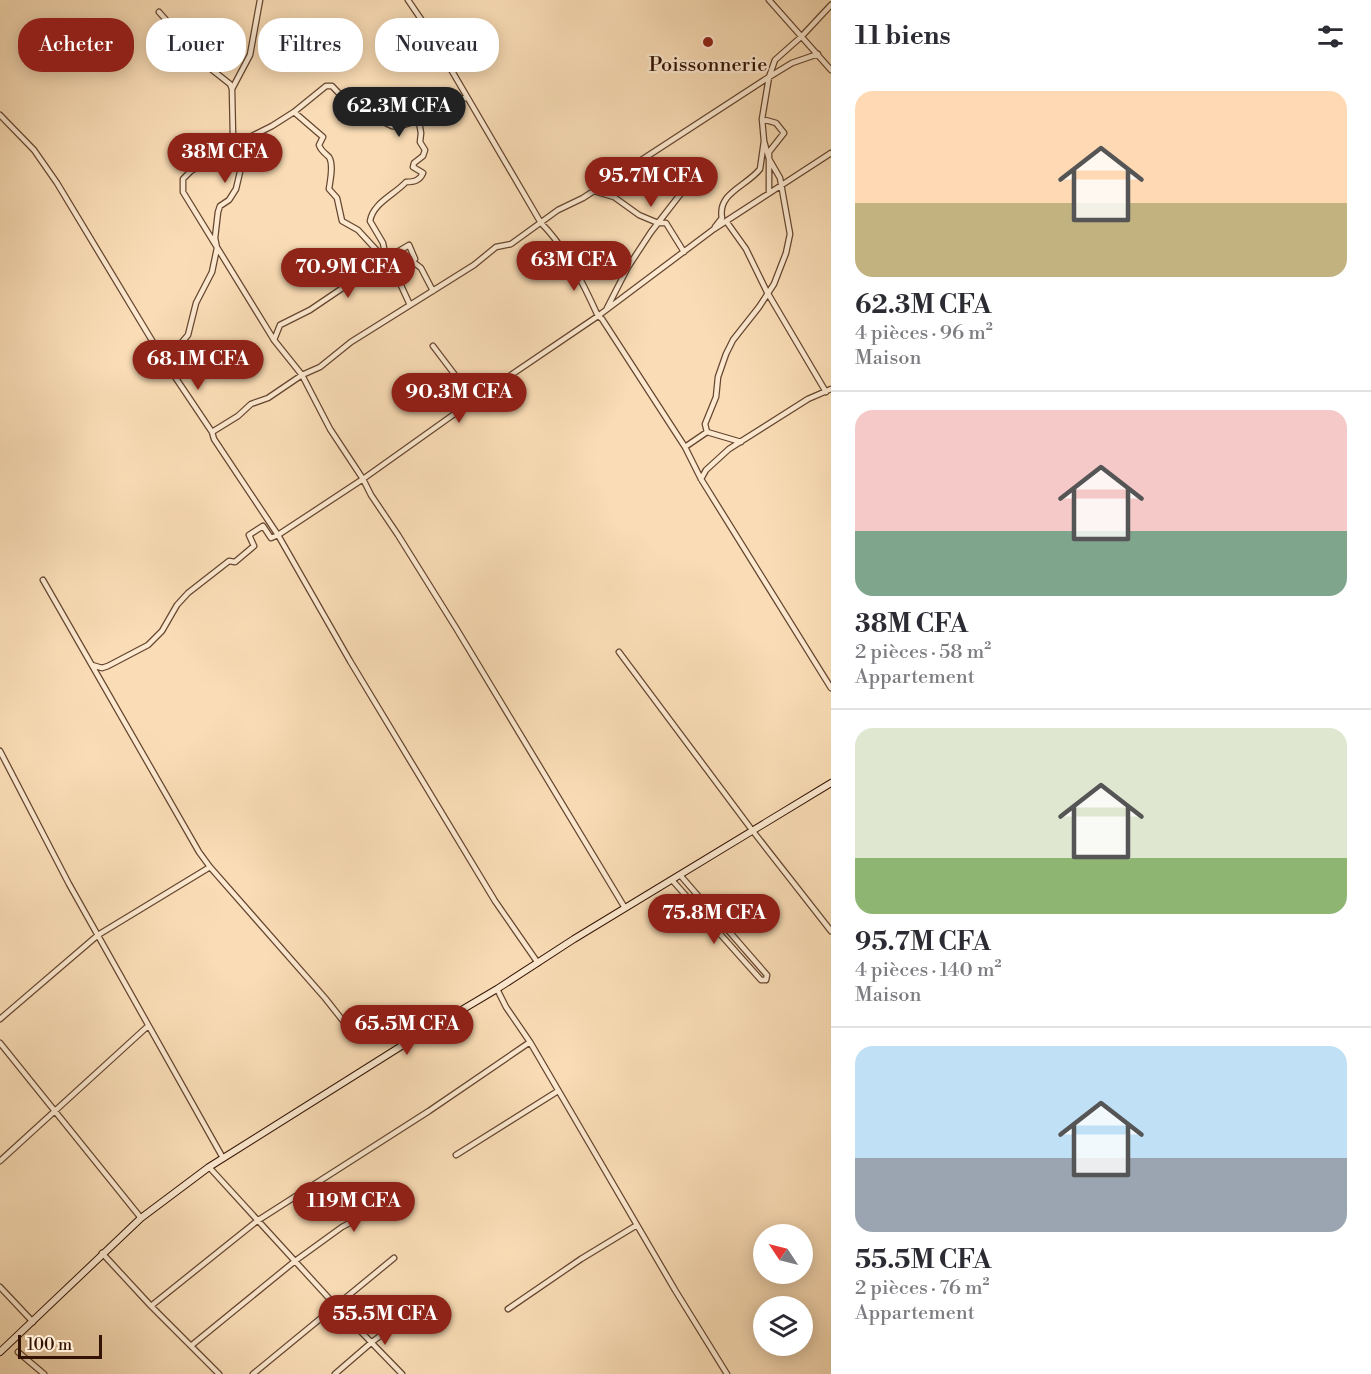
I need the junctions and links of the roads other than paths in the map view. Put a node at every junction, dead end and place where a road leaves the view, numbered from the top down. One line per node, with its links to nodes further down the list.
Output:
1 (261, 0): 10 (street)
2 (408, 0): 11 (street)
3 (769, 0): 6 (street)
4 (831, 4): 6 (street)
5 (159, 12): 10 (street)
6 (802, 36): 7 (street); 9 (street)
7 (818, 54): 8 (street); 9 (street)
8 (831, 70)
9 (769, 77): 14 (street); 22 (street)
10 (232, 89): 17 (street)
11 (467, 98): 15 (street); 25 (street)
12 (294, 112): 15 (street); 17 (street); 30 (street)
13 (0, 115): 40 (street)
14 (762, 119): 16 (street); 19 (street)
15 (419, 122): 30 (street)
16 (764, 141): 19 (street); 27 (street)
17 (234, 145): 28 (street); 28 (street)
18 (831, 153): 21 (street)
19 (769, 159): 21 (street); 23 (street)
20 (696, 174): 26 (street)
21 (780, 186): 23 (street); 34 (street)
22 (594, 191): 25 (street); 26 (street)
23 (769, 193): 24 (street)
24 (726, 221): 27 (street); 34 (street)
25 (541, 223): 33 (street); 37 (street)
26 (658, 223): 29 (street); 36 (street)
27 (714, 229): 29 (street)
28 (217, 248): 38 (street); 40 (street)
29 (684, 252): 36 (street)
30 (386, 259): 31 (street); 32 (street); 38 (street)
31 (412, 261): 32 (street); 33 (street)
32 (393, 268): 35 (street)
33 (433, 291): 35 (street)
34 (768, 292): 42 (street); 45 (street)
35 (410, 305): 41 (street)
36 (606, 310): 37 (street)
37 (598, 316): 43 (street); 47 (street)
38 (274, 340): 41 (street)
39 (433, 346): 43 (street)
40 (165, 362): 44 (street)
41 (302, 375): 44 (street); 48 (street)
42 (829, 390): 46 (street)
43 (474, 400): 48 (street)
44 (212, 432): 50 (street)
45 (707, 432): 46 (street); 47 (street)
46 (741, 442): 49 (street)
47 (684, 447): 49 (street)
48 (363, 479): 50 (street); 61 (street)
49 (701, 479): 54 (street)
50 (278, 535): 53 (street); 64 (street)
51 (44, 580): 53 (street)
52 (619, 652): 57 (street)
53 (92, 665): 58 (street)
54 (831, 688)
55 (0, 751): 63 (street)
56 (831, 783): 57 (street)
57 (752, 830): 59 (street); 62 (street)
58 (210, 867): 63 (street); 68 (street)
59 (680, 875): 60 (street); 60 (street)
60 (672, 880): 61 (street)
61 (625, 908): 64 (street)
62 (831, 930)
63 (98, 935): 66 (street); 67 (street)
64 (538, 963): 65 (street)
65 (497, 989): 68 (street); 69 (street)
66 (0, 1018)
67 (148, 1026): 72 (street); 74 (street)
68 (411, 1040): 74 (street)
69 (530, 1042): 71 (street); 79 (street)
70 (0, 1043): 72 (street)
71 (558, 1091): 73 (street); 80 (street)
72 (56, 1110): 75 (street); 78 (street)
73 (456, 1155)
74 (223, 1158): 76 (street)
75 (0, 1161)
76 (209, 1167): 78 (street); 79 (street)
77 (406, 1193): 83 (street)
78 (141, 1218): 81 (street)
79 (257, 1221): 83 (street); 86 (street)
80 (637, 1225): 88 (street); 99 (street)
81 (102, 1253): 86 (street); 89 (street)
82 (394, 1258): 87 (street)
83 (295, 1261): 87 (street); 91 (street)
84 (0, 1287): 89 (street)
85 (424, 1303): 90 (street)
86 (151, 1306): 91 (street)
87 (336, 1306): 90 (street); 96 (street)
88 (508, 1309)
89 (33, 1322): 92 (street)
90 (372, 1342): 97 (street); 98 (street)
91 (192, 1345): 95 (street)
92 (0, 1352)
93 (18, 1352): 94 (street)
94 (44, 1374)
95 (219, 1374)
96 (253, 1374)
97 (335, 1374)
98 (402, 1374)
99 (727, 1374)

